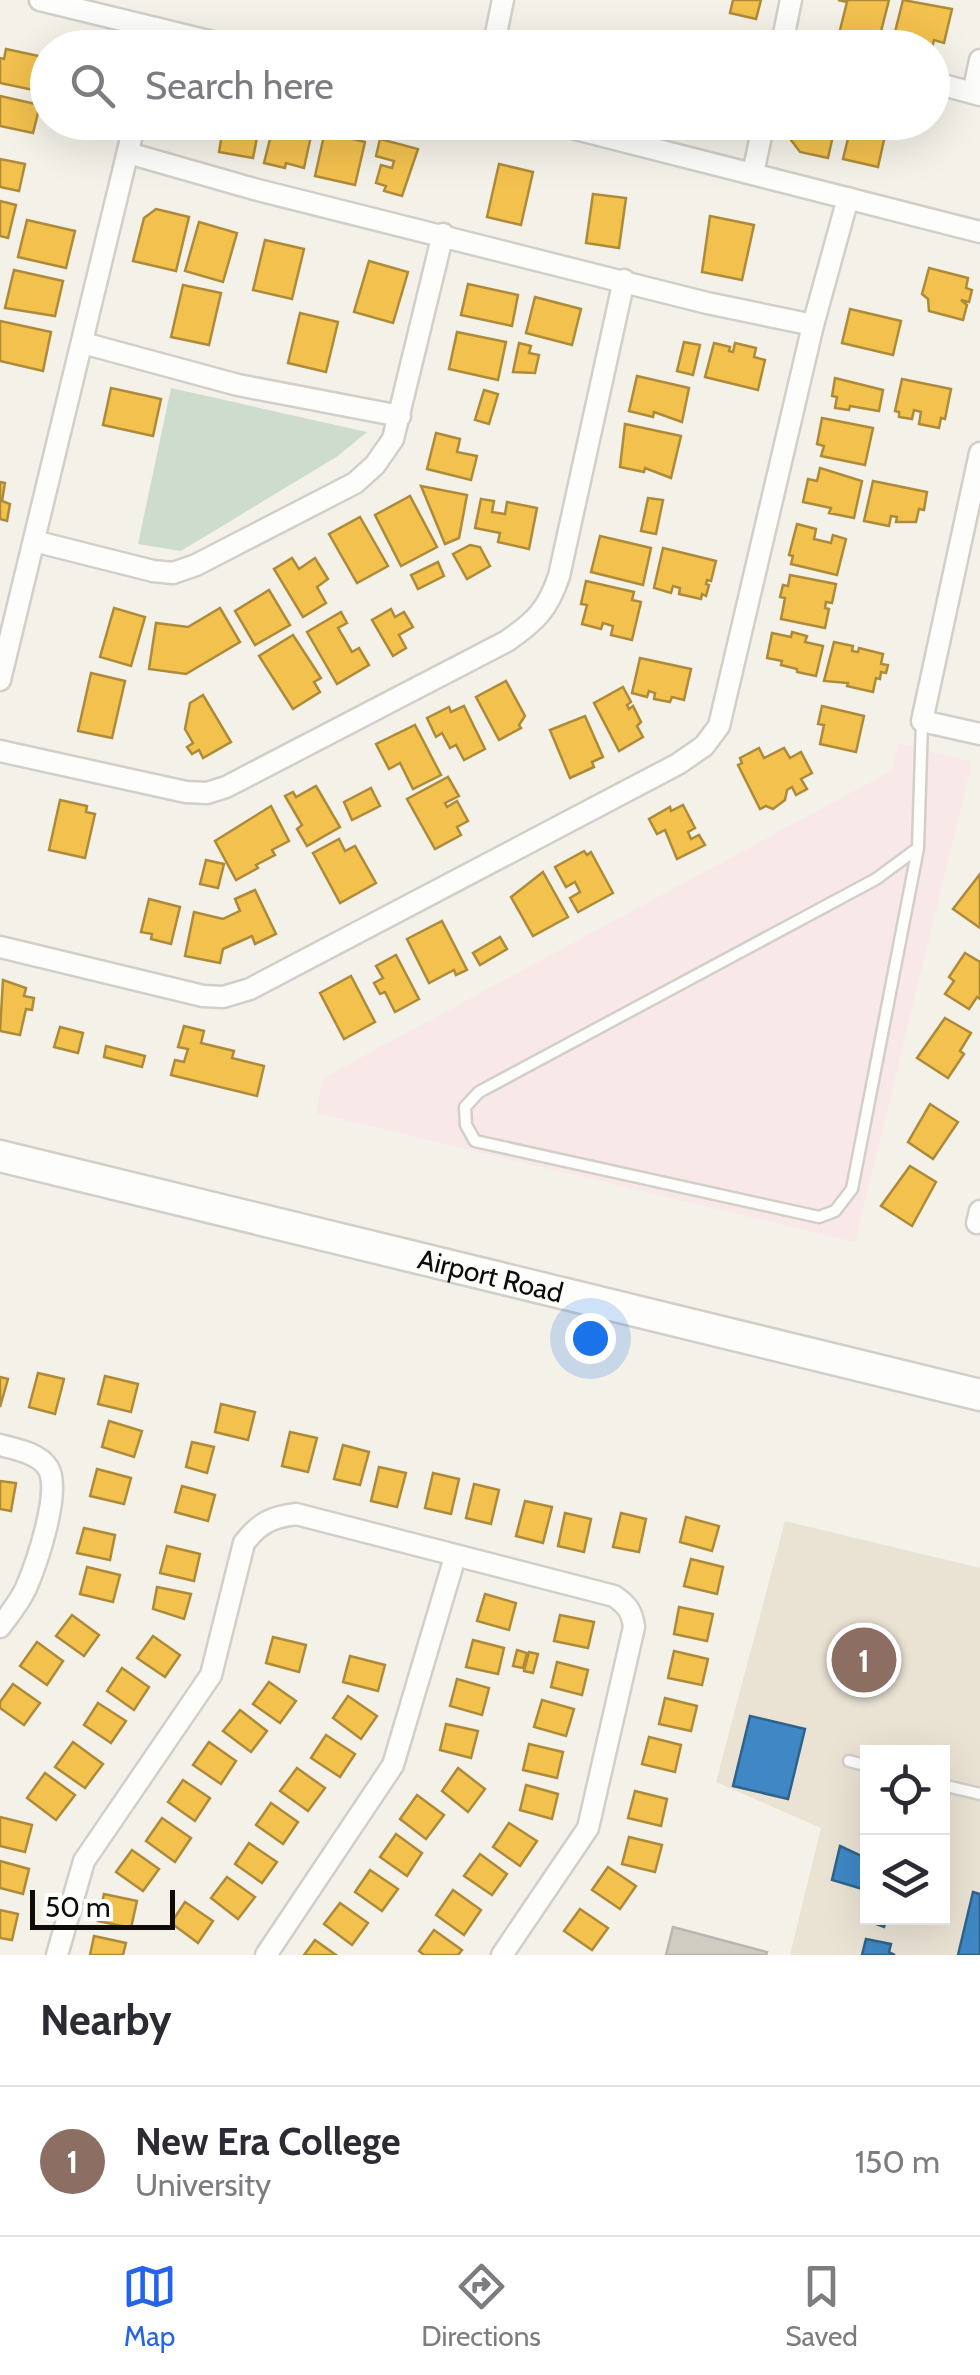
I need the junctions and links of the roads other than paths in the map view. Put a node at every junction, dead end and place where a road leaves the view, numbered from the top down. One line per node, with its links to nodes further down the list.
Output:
1 (40, 0): 4 (street)
2 (503, 0): 5 (street)
3 (791, 0): 6 (street)
4 (130, 30)
5 (497, 30)
6 (788, 30)
7 (980, 60): 9 (street)
8 (950, 87): 9 (street)
9 (976, 94)
10 (131, 140): 13 (street)
11 (620, 140): 14 (street)
12 (760, 140): 14 (street)
13 (128, 153): 17 (street); 20 (street)
14 (753, 173): 15 (street)
15 (848, 198): 16 (street); 19 (street)
16 (980, 232)
17 (443, 234): 18 (street); 21 (street)
18 (624, 280): 19 (street); 27 (street)
19 (813, 325): 29 (street)
20 (83, 343): 21 (street); 23 (street)
21 (400, 416): 23 (street)
22 (980, 454): 25 (street)
23 (34, 540): 24 (street)
24 (0, 680)
25 (922, 720): 26 (street); 28 (lane)
26 (980, 734)
27 (0, 751)
28 (918, 848): 28 (lane)
29 (0, 947)
30 (0, 1156): 31 (main road, Airport Road)
31 (980, 1395)
32 (0, 1445): 34 (street)
33 (456, 1557): 39 (street); 40 (street); 41 (street)
34 (0, 1627)
35 (850, 1761): 36 (lane)
36 (860, 1764)
37 (950, 1787): 38 (lane)
38 (980, 1794)
39 (57, 1955)
40 (266, 1955)
41 (502, 1955)

